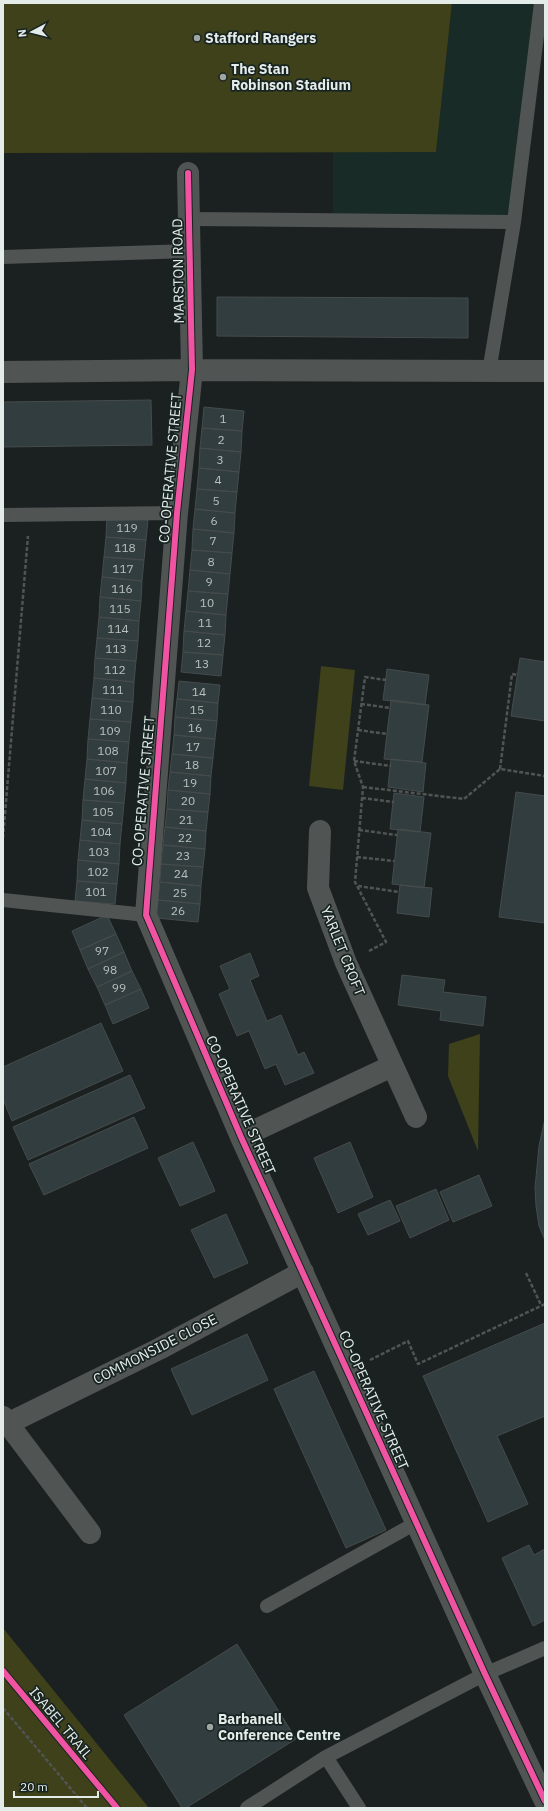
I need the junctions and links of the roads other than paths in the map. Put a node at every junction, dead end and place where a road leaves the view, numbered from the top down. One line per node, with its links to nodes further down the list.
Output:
1 (541, 3): 4 (lane)
2 (188, 173): 3 (street, MARSTON ROAD)
3 (188, 219): 4 (lane); 5 (street, MARSTON ROAD)
4 (514, 222): 10 (lane)
5 (190, 251): 6 (lane); 7 (street, MARSTON ROAD)
6 (3, 257)
7 (192, 370): 9 (street); 10 (street); 11 (street, CO-OPERATIVE STREET)
8 (545, 371): 10 (street)
9 (3, 372)
10 (489, 372)
11 (177, 513): 12 (lane); 15 (street, CO-OPERATIVE STREET)
12 (3, 515)
13 (320, 831): 16 (street, YARLET CROFT)
14 (3, 900): 15 (lane)
15 (146, 915): 18 (street, CO-OPERATIVE STREET)
16 (392, 1066): 17 (street, YARLET CROFT); 18 (street)
17 (416, 1117)
18 (241, 1137): 19 (street, CO-OPERATIVE STREET)
19 (303, 1272): 20 (street, COMMONSIDE CLOSE); 21 (street, CO-OPERATIVE STREET)
20 (5, 1421): 22 (street, COMMONSIDE CLOSE)
21 (416, 1523): 23 (lane); 25 (street, CO-OPERATIVE STREET)
22 (90, 1533)
23 (266, 1606)
24 (545, 1648): 25 (lane)
25 (485, 1674): 26 (lane); 27 (street, CO-OPERATIVE STREET)
26 (326, 1758): 28 (lane); 29 (lane)
27 (545, 1801)
28 (247, 1808)
29 (359, 1808)

